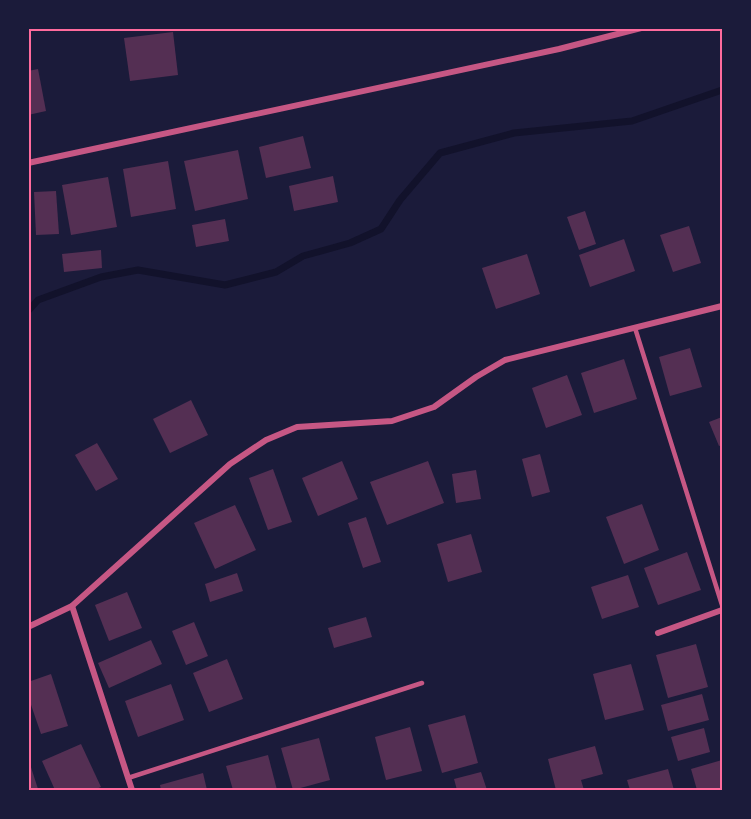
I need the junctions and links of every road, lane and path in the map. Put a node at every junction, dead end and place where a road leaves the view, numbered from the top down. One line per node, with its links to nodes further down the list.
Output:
1 (641, 28): 2 (street)
2 (28, 163)
3 (723, 306): 4 (street)
4 (635, 328): 5 (lane); 6 (street)
5 (723, 605)
6 (72, 606): 8 (street); 11 (street)
7 (723, 610): 9 (street)
8 (28, 627)
9 (658, 633)
10 (423, 683): 11 (lane)
11 (128, 778): 12 (street)
12 (132, 790)

